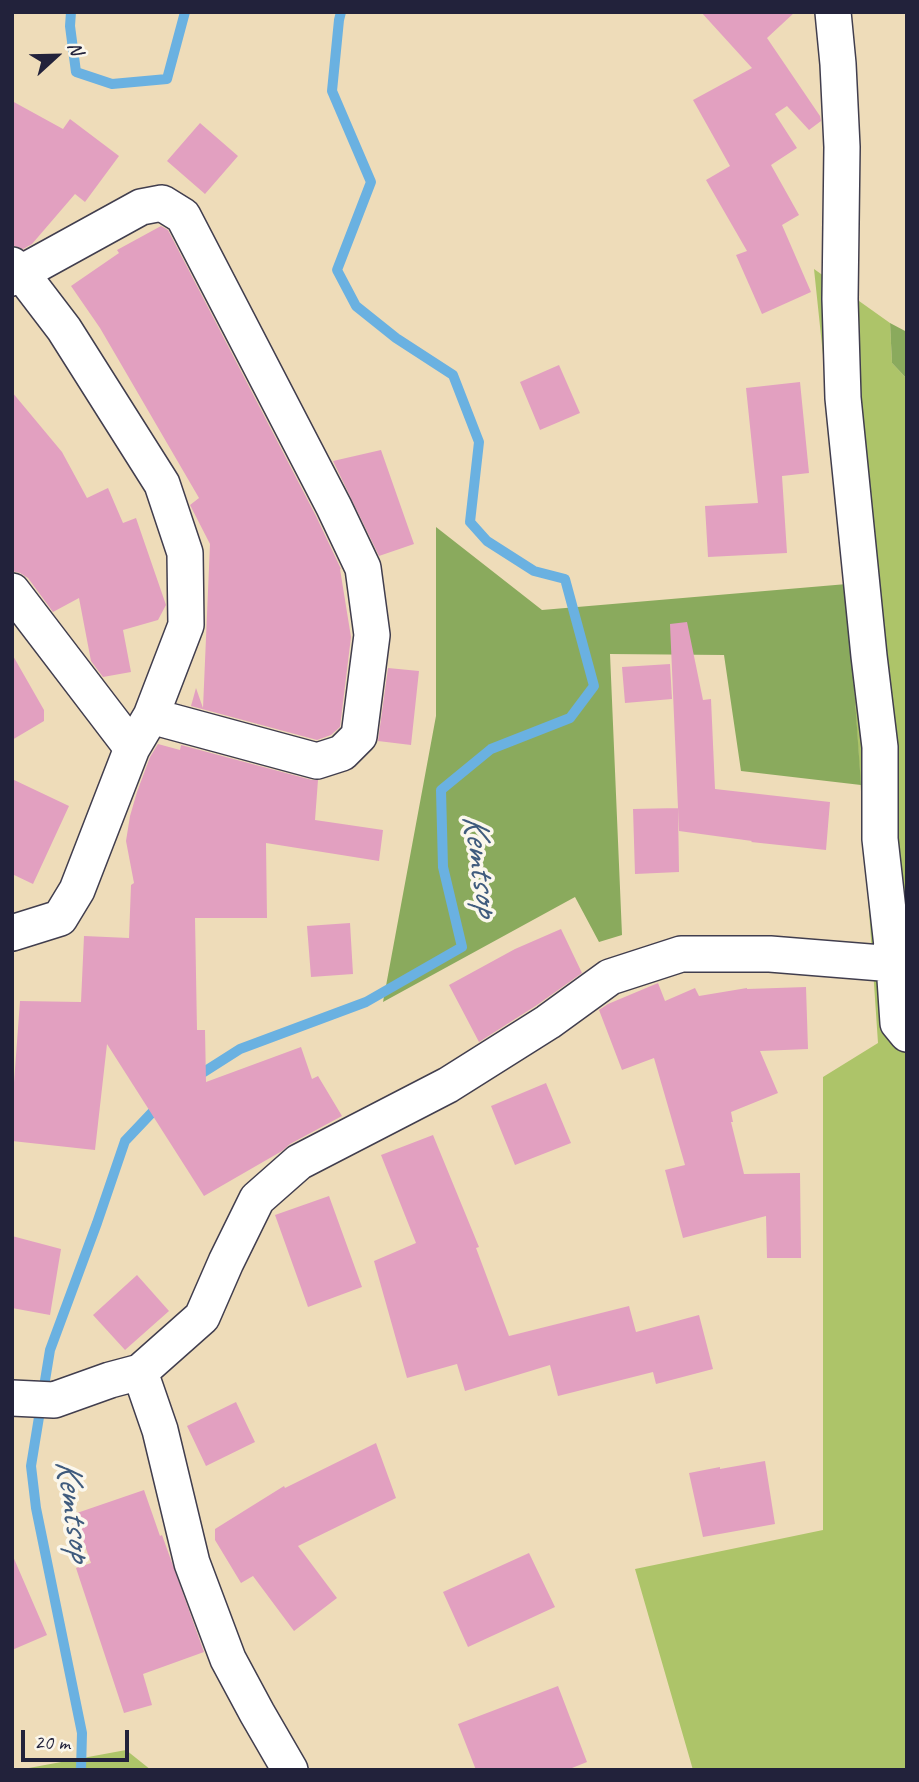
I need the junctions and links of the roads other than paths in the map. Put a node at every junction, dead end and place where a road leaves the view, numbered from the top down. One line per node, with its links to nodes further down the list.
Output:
1 (832, 12): 7 (street)
2 (15, 272): 4 (street); 4 (street)
3 (12, 591): 5 (street)
4 (151, 716): 5 (street)
5 (132, 748): 6 (street)
6 (12, 933)
7 (894, 964): 8 (street); 9 (street)
8 (907, 1034)
9 (140, 1372): 10 (street); 11 (street)
10 (12, 1398)
11 (290, 1770)

